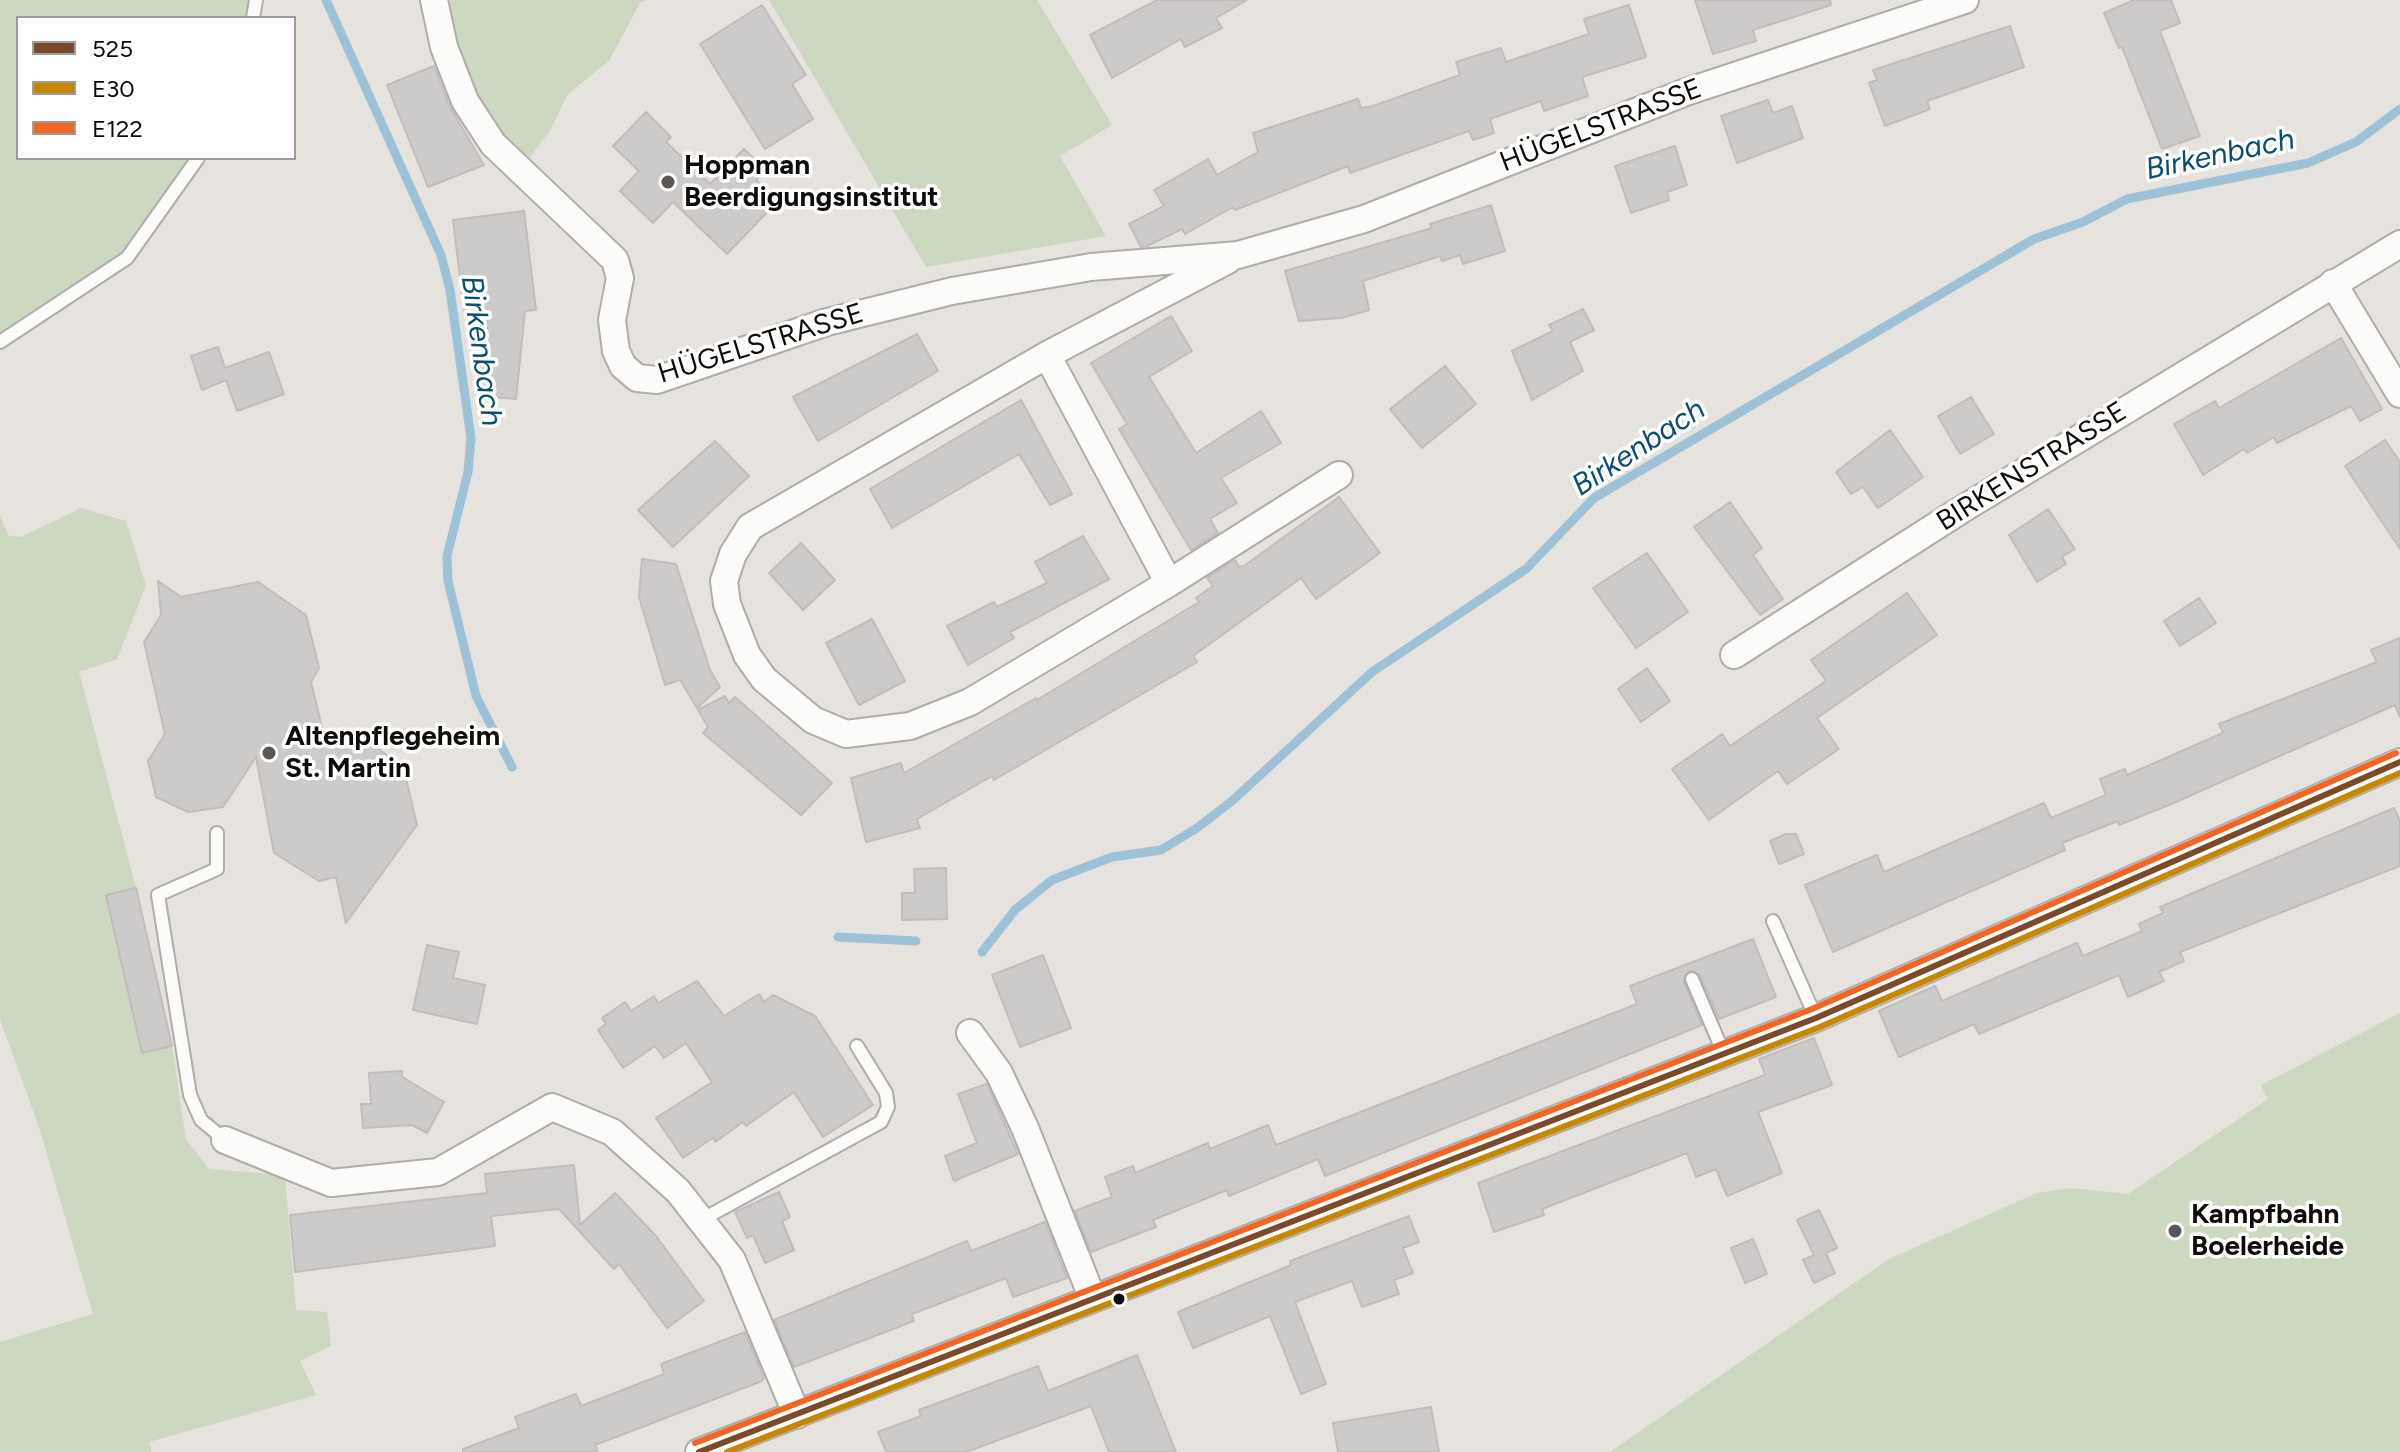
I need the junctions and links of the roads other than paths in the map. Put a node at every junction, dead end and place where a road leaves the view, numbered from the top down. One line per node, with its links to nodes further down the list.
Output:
1 (434, 0): 5 (street, HÜGELSTRASSE)
2 (1965, 0): 5 (street, HÜGELSTRASSE)
3 (197, 160): 7 (lane)
4 (2400, 244): 6 (street, BIRKENSTRASSE)
5 (1238, 255): 8 (street, HÜGELSTRASSE)
6 (2333, 283): 9 (street); 12 (street, BIRKENSTRASSE)
7 (0, 342)
8 (1047, 355): 11 (street); 11 (street, HÜGELSTRASSE)
9 (2400, 394)
10 (1339, 475): 11 (street, HÜGELSTRASSE)
11 (1169, 583)
12 (1734, 655)
13 (2400, 762): 17 (street)
14 (217, 833): 21 (lane)
15 (1773, 921): 17 (lane)
16 (1692, 979): 20 (lane)
17 (1816, 1018): 20 (street)
18 (970, 1033): 23 (street)
19 (857, 1046): 22 (lane)
20 (1724, 1054): 23 (street)
21 (225, 1140): 22 (street)
22 (701, 1220): 24 (street)
23 (1092, 1297): 24 (street)
24 (797, 1415): 25 (street)
25 (699, 1452)

